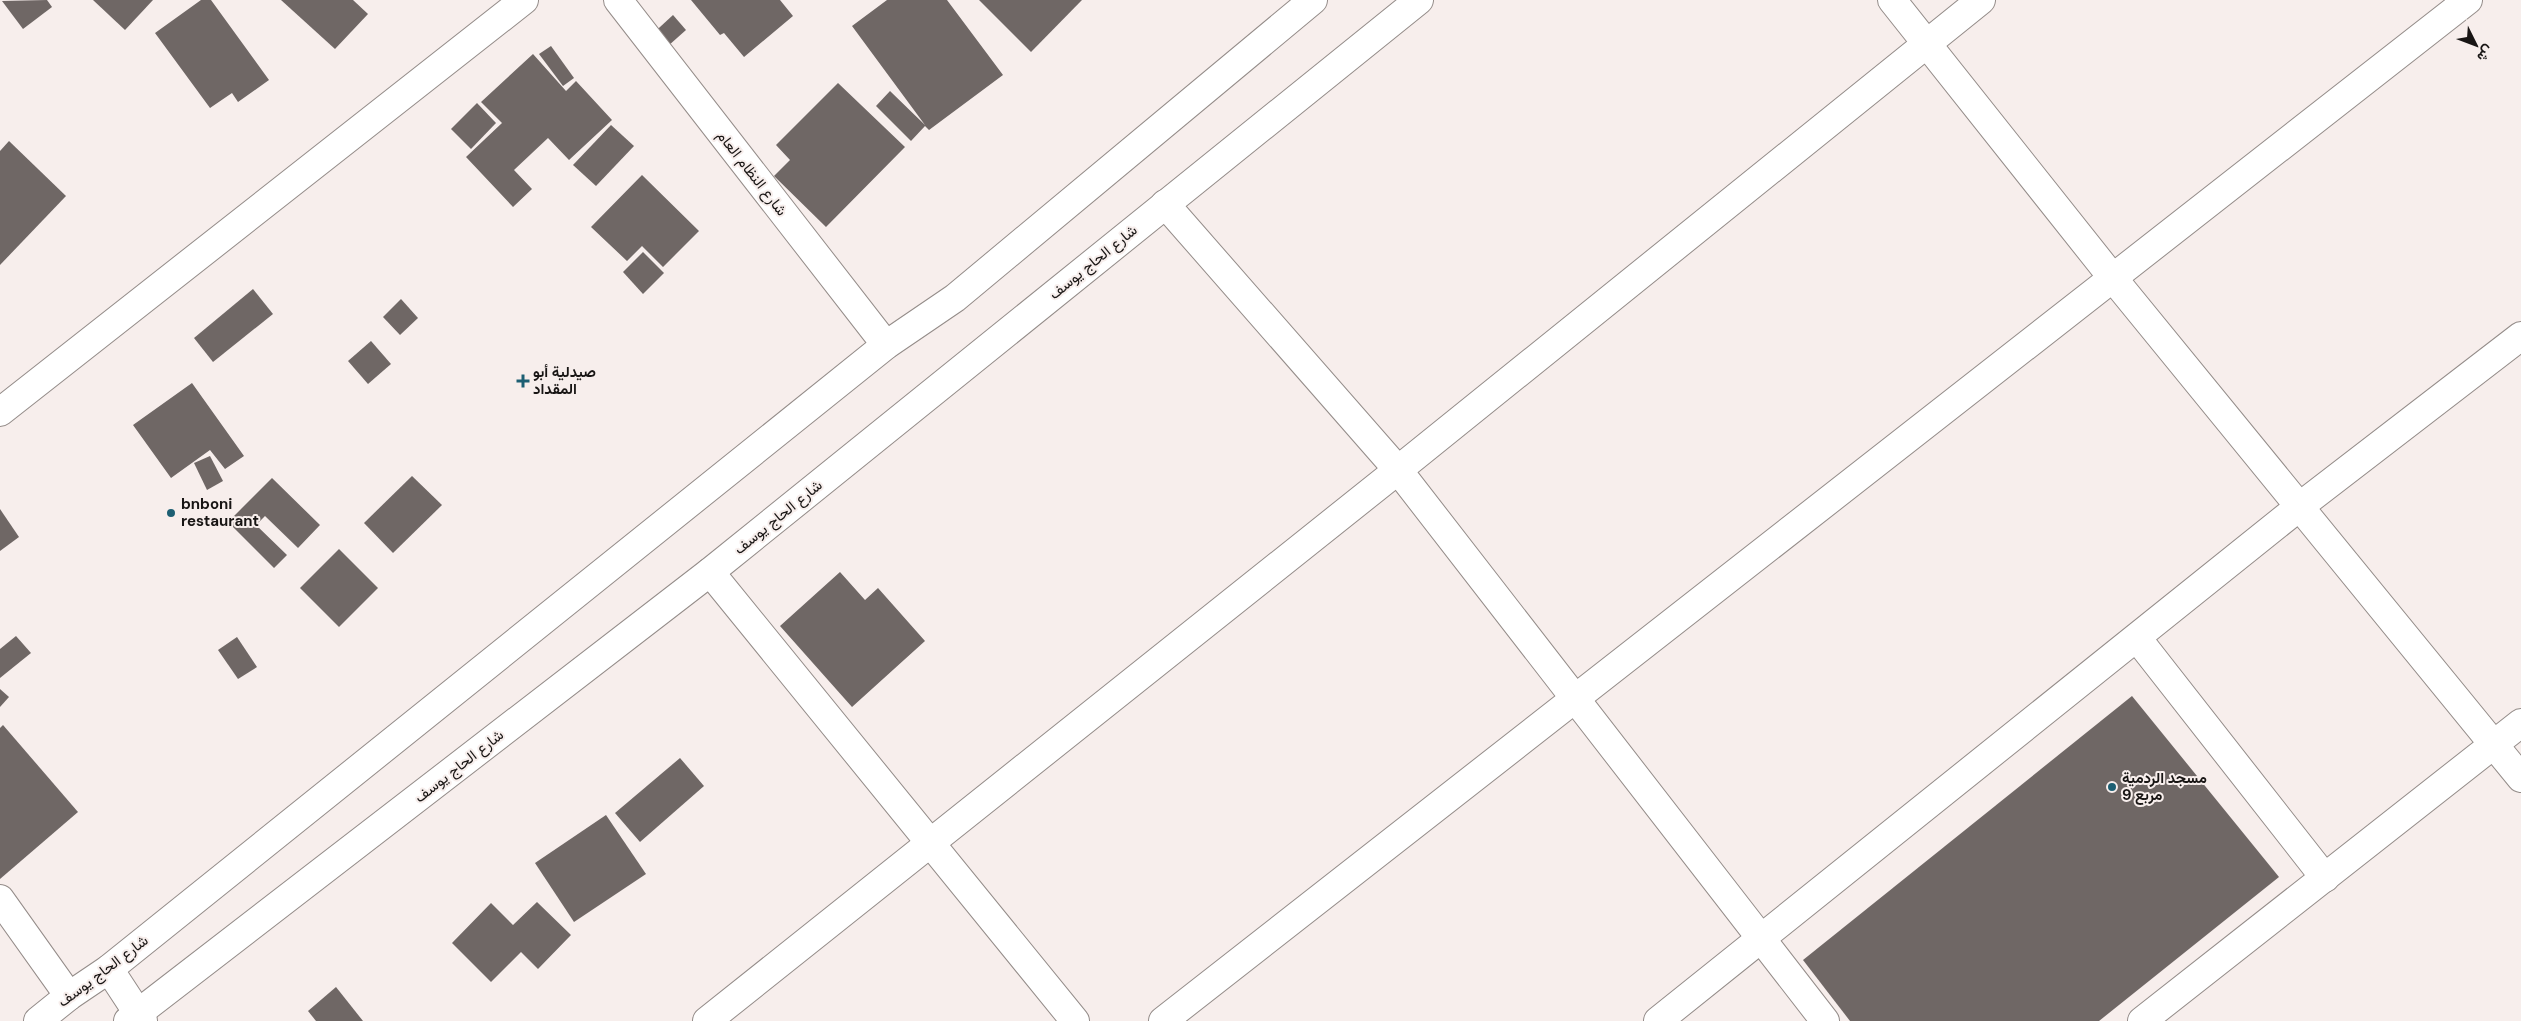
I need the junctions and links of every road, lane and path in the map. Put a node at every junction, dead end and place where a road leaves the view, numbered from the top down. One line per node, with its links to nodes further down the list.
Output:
1 (524, 0): 13 (street)
2 (618, 0): 12 (street, شارع النظام العام)
3 (1313, 0): 12 (street, شارع الحاج يوسف)
4 (1419, 0): 9 (street, شارع الحاج يوسف)
5 (1892, 0): 8 (street)
6 (1982, 0): 8 (street)
7 (2468, 0): 10 (street)
8 (1928, 43): 10 (street); 14 (street)
9 (1165, 204): 14 (street); 16 (street, شارع الحاج يوسف)
10 (2112, 277): 15 (street); 18 (street)
11 (2521, 336): 15 (street)
12 (886, 345): 26 (street, شارع الحاج يوسف)
13 (0, 412)
14 (1398, 470): 18 (street); 22 (street)
15 (2299, 507): 17 (street); 20 (street)
16 (710, 572): 22 (street); 28 (street, شارع الحاج يوسف)
17 (2137, 638): 23 (street); 25 (street)
18 (1574, 699): 25 (street); 32 (street)
19 (2521, 723): 20 (street)
20 (2494, 744): 21 (street); 23 (street)
21 (2521, 778)
22 (931, 843): 30 (street); 31 (street)
23 (2325, 878): 35 (street)
24 (0, 899): 27 (street)
25 (1761, 938): 33 (street); 34 (street)
26 (109, 969): 27 (street, شارع الحاج يوسف); 28 (street)
27 (69, 996): 29 (street, شارع الحاج يوسف)
28 (136, 1018)
29 (38, 1021)
30 (707, 1021)
31 (1076, 1021)
32 (1163, 1021)
33 (1658, 1021)
34 (1825, 1021)
35 (2142, 1021)

